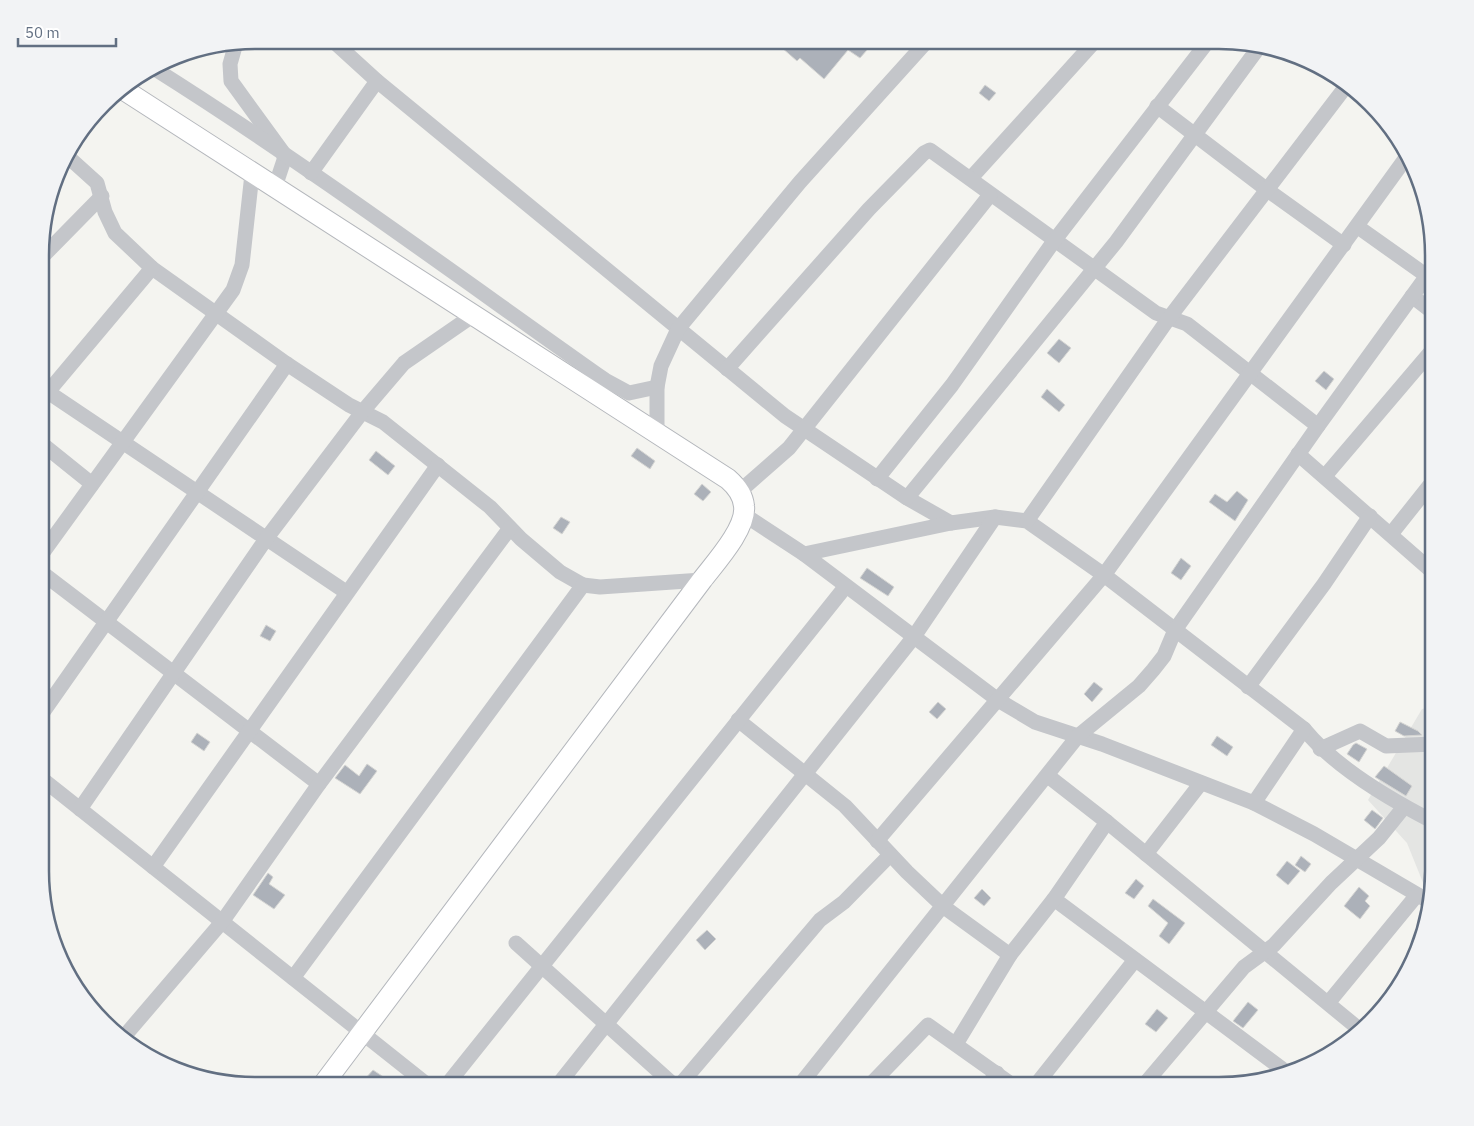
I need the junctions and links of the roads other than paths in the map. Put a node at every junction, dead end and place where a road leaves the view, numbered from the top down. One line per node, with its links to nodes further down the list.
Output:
1 (342, 49): 8 (street)
2 (920, 49): 36 (street)
3 (1088, 49): 18 (street)
4 (1201, 49): 11 (street)
5 (234, 50): 13 (street)
6 (1255, 52): 12 (street)
7 (159, 72): 13 (street)
8 (377, 81): 16 (street); 36 (street)
9 (1343, 89): 20 (street)
10 (128, 92): 17 (main road)
11 (1157, 106): 12 (street); 24 (street)
12 (1193, 134): 20 (street); 27 (street)
13 (284, 154): 16 (street); 19 (street)
14 (72, 160): 22 (street)
15 (1403, 162): 23 (street)
16 (311, 173): 42 (street)
17 (252, 174): 19 (main road); 34 (street)
18 (971, 178): 21 (street); 39 (street)
19 (275, 187): 33 (main road)
20 (1266, 189): 25 (street); 35 (street)
21 (990, 194): 24 (street); 46 (street)
22 (102, 196): 26 (street); 28 (street)
23 (1358, 227): 25 (street); 29 (street)
24 (1054, 241): 27 (street); 53 (street)
25 (1344, 245): 40 (street)
26 (49, 249)
27 (1094, 267): 35 (street); 58 (street)
28 (152, 268): 34 (street); 41 (street)
29 (1425, 268)
30 (1425, 278): 31 (street)
31 (1412, 296): 32 (street); 45 (street)
32 (1425, 306)
33 (475, 314): 44 (street); 47 (main road)
34 (216, 316): 38 (street); 48 (street)
35 (1169, 318): 40 (street); 62 (street)
36 (678, 329): 39 (street); 42 (street)
37 (1425, 359): 52 (street)
38 (287, 364): 44 (street); 56 (street)
39 (727, 369): 46 (street)
40 (1251, 374): 45 (street); 70 (street)
41 (49, 386)
42 (657, 387): 47 (street)
43 (49, 397): 48 (street)
44 (363, 411): 51 (street); 66 (street)
45 (1318, 426): 50 (street)
46 (804, 430): 53 (street); 57 (street)
47 (657, 434): 57 (main road)
48 (123, 444): 54 (street); 56 (street)
49 (49, 449): 54 (street)
50 (1298, 454): 52 (street); 77 (street)
51 (438, 464): 64 (street); 75 (street)
52 (1325, 476): 60 (street)
53 (877, 479): 58 (street)
54 (92, 484): 67 (street)
55 (1425, 491): 65 (street)
56 (197, 492): 66 (street); 76 (street)
57 (739, 492): 59 (main road)
58 (907, 498): 63 (street)
59 (743, 514): 68 (street); 72 (main road)
60 (1370, 516): 65 (street); 80 (street)
61 (995, 517): 62 (street); 63 (street); 78 (street)
62 (1026, 522): 70 (street)
63 (951, 523): 68 (street)
64 (510, 528): 73 (street); 93 (street)
65 (1391, 534): 69 (street)
66 (266, 539): 75 (street); 79 (street)
67 (49, 543)
68 (804, 554): 74 (street)
69 (1425, 565)
70 (1104, 575): 77 (street); 81 (street)
71 (49, 578): 76 (street)
72 (702, 580): 73 (street); 120 (main road)
73 (583, 585): 114 (street)
74 (846, 586): 78 (street); 83 (street)
75 (346, 592): 84 (street)
76 (106, 621): 79 (street); 82 (street)
77 (1175, 630): 80 (street); 86 (street)
78 (913, 638): 81 (street); 89 (street)
79 (174, 673): 84 (street); 96 (street)
80 (1248, 687): 85 (street)
81 (998, 700): 86 (street); 99 (street)
82 (49, 703)
83 (738, 720): 89 (street); 113 (street)
84 (249, 729): 93 (street); 103 (street)
85 (1304, 729): 88 (street); 94 (street)
86 (1078, 736): 90 (street); 91 (street)
87 (1425, 744): 88 (street)
88 (1320, 749): 95 (street)
89 (805, 774): 99 (street); 117 (street)
90 (1048, 776): 98 (street); 107 (street)
91 (1201, 783): 94 (street); 100 (street)
92 (49, 784): 96 (street)
93 (319, 784): 108 (street)
94 (1254, 803): 102 (street)
95 (1404, 807): 97 (street); 102 (street)
96 (80, 809): 103 (street)
97 (1425, 818)
98 (1107, 822): 100 (street); 105 (street)
99 (877, 841): 101 (street)
100 (1146, 854): 110 (street)
101 (890, 855): 107 (street); 129 (street)
102 (1356, 860): 104 (street); 110 (street)
103 (153, 867): 108 (street)
104 (1423, 897)
105 (1054, 899): 111 (street); 112 (street)
106 (1423, 899): 115 (street)
107 (944, 907): 111 (street); 130 (street)
108 (222, 922): 114 (street); 119 (street)
109 (516, 943): 113 (street)
110 (1265, 952): 115 (street); 116 (street)
111 (1010, 955): 121 (street)
112 (1135, 960): 116 (street); 134 (street)
113 (542, 968): 117 (street); 126 (street)
114 (293, 978): 120 (street)
115 (1329, 1002): 118 (street)
116 (1206, 1013): 122 (street); 135 (street)
117 (607, 1024): 127 (street); 128 (street)
118 (1356, 1025)
119 (127, 1033)
120 (362, 1033): 124 (main road); 125 (street)
121 (956, 1044): 123 (street); 131 (street)
122 (1280, 1068)
123 (997, 1074): 132 (street); 133 (street)
124 (329, 1077)
125 (418, 1077)
126 (453, 1077)
127 (564, 1077)
128 (665, 1077)
129 (687, 1077)
130 (806, 1077)
131 (877, 1077)
132 (995, 1077)
133 (1001, 1077)
134 (1042, 1077)
135 (1156, 1077)

